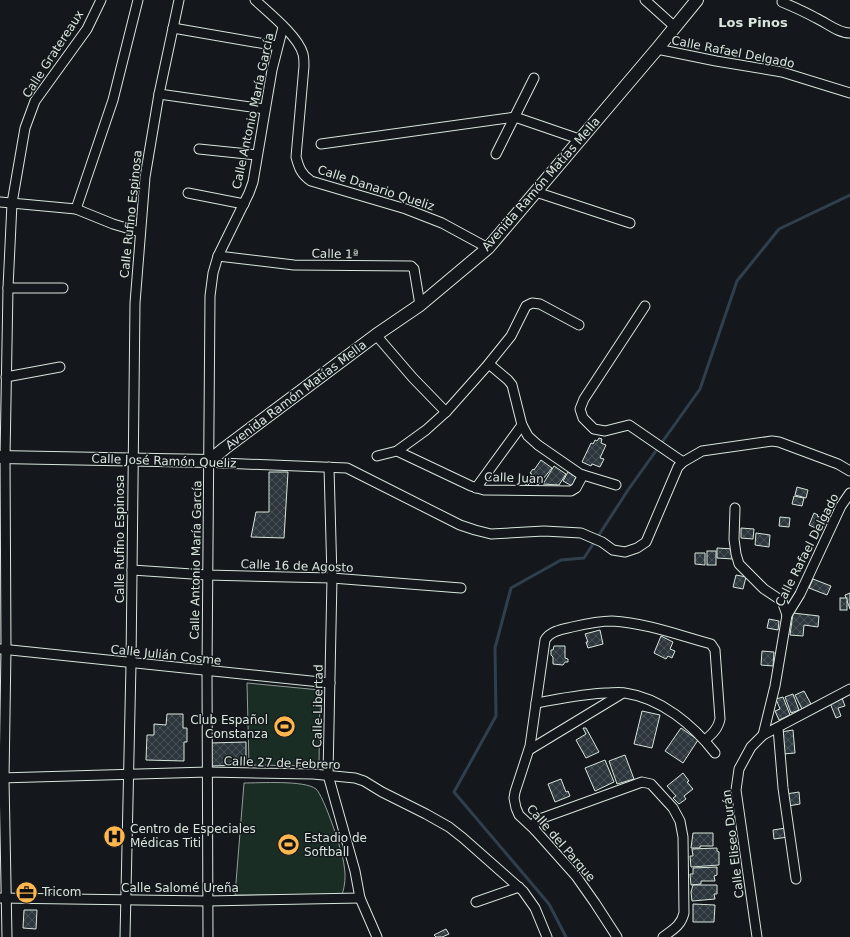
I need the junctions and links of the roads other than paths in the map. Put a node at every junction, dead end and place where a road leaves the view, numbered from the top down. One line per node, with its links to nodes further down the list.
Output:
1 (101, 0): 27 (street, Calle Gratereaux)
2 (138, 0): 29 (street)
3 (179, 0): 10 (street, Calle Rufino Espinosa)
4 (255, 0): 8 (street, Calle Danario Queliz)
5 (644, 0): 9 (street)
6 (697, 0): 9 (street, Avenida Ramón Matías Mella)
7 (782, 2): 11 (street)
8 (283, 27): 12 (street, Calle Antonio María García); 32 (street, Calle Danario Queliz)
9 (675, 27): 13 (street, Avenida Ramón Matías Mella)
10 (173, 28): 12 (street); 16 (street, Calle Rufino Espinosa)
11 (850, 34)
12 (277, 46): 17 (street, Calle Antonio María García)
13 (657, 49): 15 (street, Calle Rafael Delgado); 19 (street, Avenida Ramón Matías Mella)
14 (534, 78): 18 (street)
15 (850, 93)
16 (159, 94): 17 (street); 31 (street, Calle Rufino Espinosa)
17 (265, 109): 22 (street, Calle Antonio María García)
18 (515, 117): 19 (street); 20 (street); 23 (street)
19 (579, 139): 24 (street, Avenida Ramón Matías Mella)
20 (321, 144)
21 (199, 149): 22 (street)
22 (257, 154): 28 (street, Calle Antonio María García)
23 (496, 154)
24 (536, 192): 30 (street); 32 (street, Avenida Ramón Matías Mella)
25 (188, 194): 28 (street)
26 (0, 202): 27 (street)
27 (12, 204): 29 (street); 34 (street, Calle Gratereaux)
28 (244, 204): 33 (street, Calle Antonio María García)
29 (76, 209): 31 (street)
30 (630, 223)
31 (140, 232): 48 (street, Calle Rufino Espinosa)
32 (488, 248): 36 (street, Avenida Ramón Matías Mella)
33 (218, 256): 36 (street, Calle 1ª); 49 (street, Calle Antonio María García)
34 (8, 288): 35 (street); 42 (street, Calle Gratereaux)
35 (63, 288)
36 (420, 305): 39 (street, Avenida Ramón Matías Mella)
37 (645, 306): 50 (street)
38 (579, 325): 40 (street)
39 (376, 336): 43 (street); 49 (street, Avenida Ramón Matías Mella)
40 (489, 364): 43 (street); 44 (street)
41 (60, 367): 42 (street)
42 (6, 378): 47 (street, Calle Gratereaux)
43 (446, 412): 45 (street)
44 (522, 425): 53 (street); 55 (street)
45 (397, 451): 46 (street); 55 (street, Calle Juan)
46 (377, 456)
47 (2, 457): 48 (street, Calle José Ramón Queliz); 58 (street, Calle Gratereaux)
48 (132, 459): 49 (street, Calle José Ramón Queliz); 59 (street, Calle Rufino Espinosa)
49 (209, 461): 51 (street, Calle José Ramón Queliz); 60 (street, Calle Antonio María García)
50 (683, 462): 51 (street, Calle José Ramón Queliz); 52 (street)
51 (329, 468): 61 (street, Calle Libertad)
52 (850, 471)
53 (583, 475): 54 (street); 55 (street, Calle Juan)
54 (616, 485)
55 (476, 488)
56 (850, 493): 63 (street, Calle Rafael Delgado)
57 (735, 508): 63 (street)
58 (3, 562): 64 (street, Calle Gratereaux)
59 (132, 570): 60 (street, Calle 16 de Agosto); 65 (street, Calle Rufino Espinosa)
60 (207, 575): 61 (street, Calle 16 de Agosto); 66 (street, Calle Antonio María García)
61 (332, 578): 62 (street, Calle 16 de Agosto); 67 (street, Calle Libertad)
62 (461, 588)
63 (787, 614): 72 (street, Calle Rafael Delgado)
64 (3, 649): 65 (street, Calle Julián Cosme); 79 (street, Calle Gratereaux)
65 (131, 664): 66 (street, Calle Julián Cosme); 77 (street, Calle Rufino Espinosa)
66 (207, 671): 67 (street, Calle Julián Cosme); 76 (street, Calle Antonio María García)
67 (330, 683): 78 (street, Calle Libertad)
68 (850, 689): 71 (street, Calle Eliseo Durán)
69 (624, 692): 70 (street); 73 (street); 74 (street)
70 (536, 703): 73 (street, Calle del Parque); 74 (street, Calle del Parque)
71 (778, 728): 72 (street, Calle Eliseo Durán); 81 (street)
72 (763, 735): 95 (street, Calle Eliseo Durán)
73 (705, 740): 75 (street)
74 (529, 750): 80 (street, Calle del Parque)
75 (715, 753)
76 (208, 772): 77 (street, Calle 27 de Febrero); 78 (street, Calle 27 de Febrero); 86 (street, Calle Antonio María García)
77 (129, 775): 79 (street, Calle 27 de Febrero); 85 (street, Calle Rufino Espinosa)
78 (328, 775): 82 (street, Calle 27 de Febrero); 84 (street, Calle Libertad)
79 (2, 779): 83 (street, Calle Gratereaux)
80 (535, 830): 93 (street, Calle del Parque); 94 (street)
81 (796, 879)
82 (519, 887): 87 (street); 92 (street, Calle 27 de Febrero)
83 (3, 898): 85 (street, Calle Salomé Ureña); 88 (street, Calle Gratereaux)
84 (360, 898): 86 (street, Calle Salomé Ureña); 91 (street, Calle Libertad)
85 (126, 900): 86 (street, Calle Salomé Ureña); 89 (street, Calle Rufino Espinosa)
86 (208, 901): 90 (street, Calle Antonio María García)
87 (476, 902)
88 (7, 937)
89 (125, 937)
90 (208, 937)
91 (377, 937)
92 (547, 937)
93 (617, 937)
94 (662, 937)
95 (757, 937)

